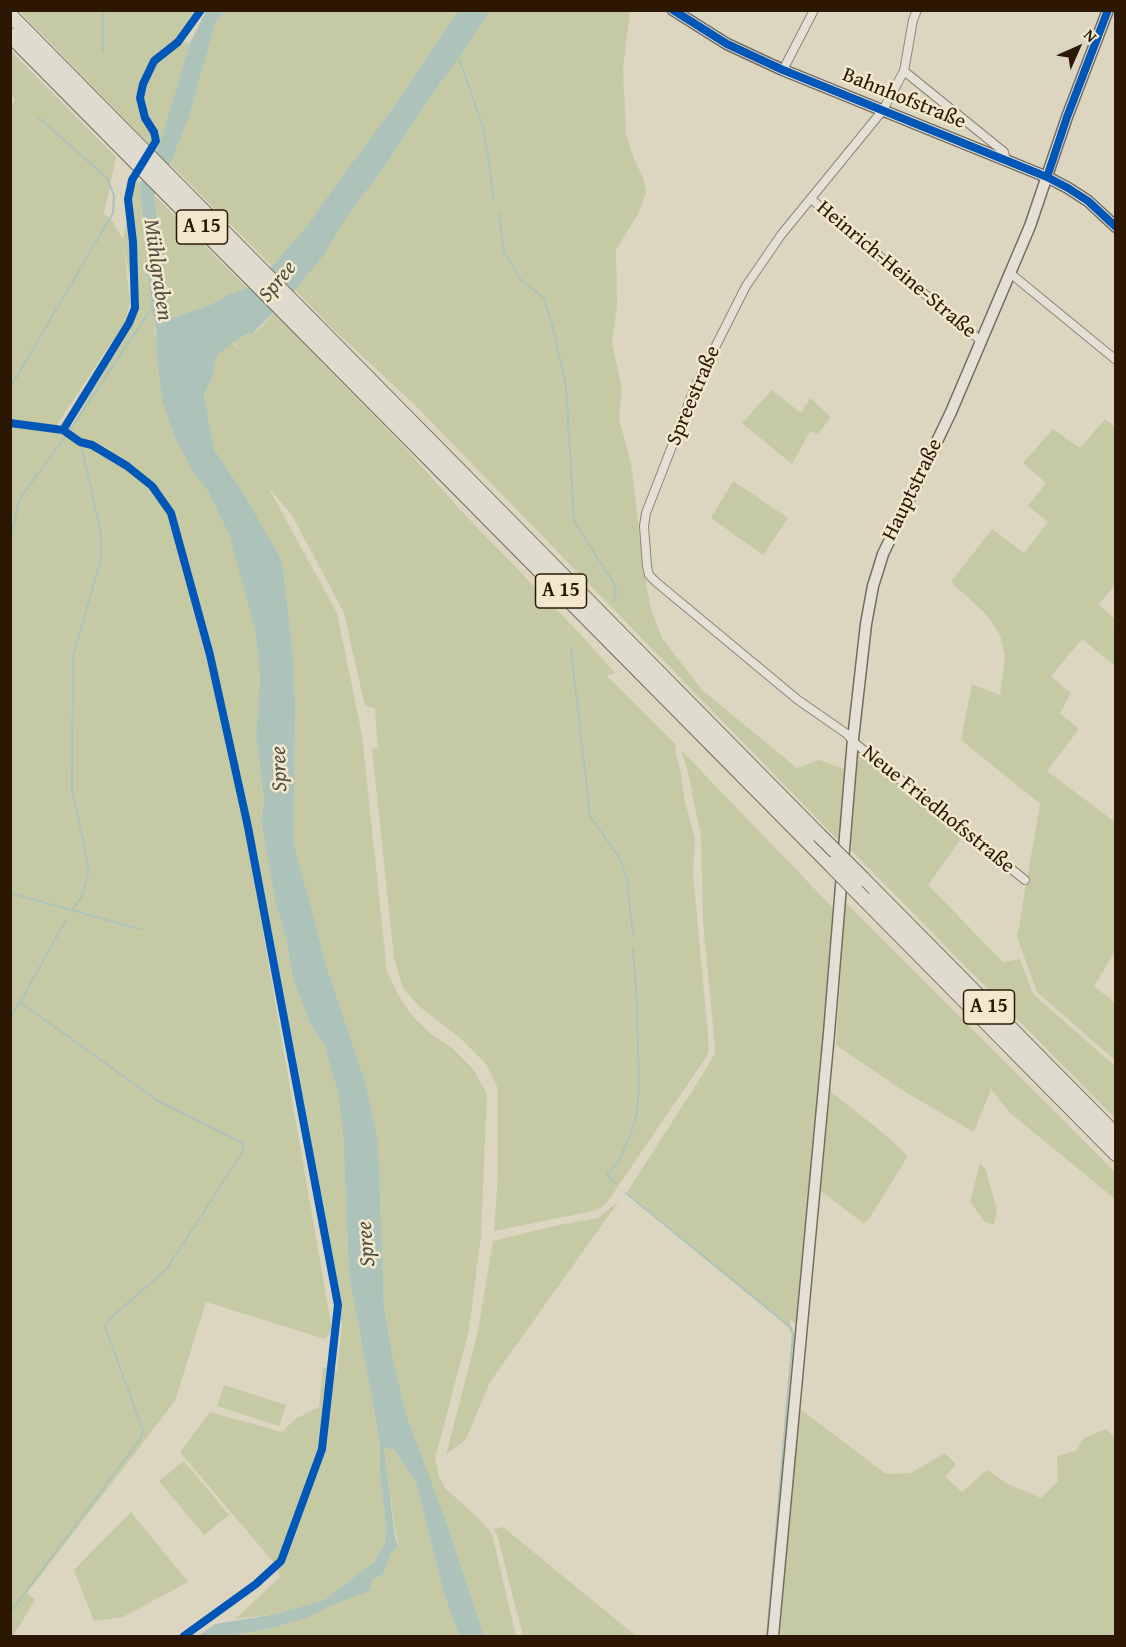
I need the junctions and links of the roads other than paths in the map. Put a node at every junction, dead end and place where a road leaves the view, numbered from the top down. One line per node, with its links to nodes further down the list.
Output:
1 (674, 10): 7 (street, Bahnhofstraße)
2 (814, 10): 7 (street)
3 (916, 10): 8 (street, Spreestraße)
4 (1108, 10): 11 (street)
5 (10, 15): 15 (highway, A 15)
6 (10, 35): 15 (highway, A 15)
7 (783, 70): 9 (street, Bahnhofstraße)
8 (903, 71): 9 (street, Spreestraße); 10 (street)
9 (883, 110): 10 (street, Bahnhofstraße); 12 (street, Spreestraße)
10 (1006, 160): 11 (street, Bahnhofstraße)
11 (1047, 177): 13 (street, Bahnhofstraße); 14 (street, Hauptstraße)
12 (811, 199): 16 (street, Heinrich-Heine-Straße); 18 (street, Spreestraße)
13 (1115, 226)
14 (1010, 273): 16 (street, Hauptstraße); 17 (street)
15 (296, 314): 20 (highway, A 15, bridge); 21 (highway, A 15, bridge)
16 (981, 341): 18 (street, Hauptstraße)
17 (1116, 360)
18 (853, 739): 19 (street, Neue Friedhofsstraße); 22 (street, Hauptstraße)
19 (1025, 880)
20 (1116, 1135)
21 (1116, 1154)
22 (773, 1636)

